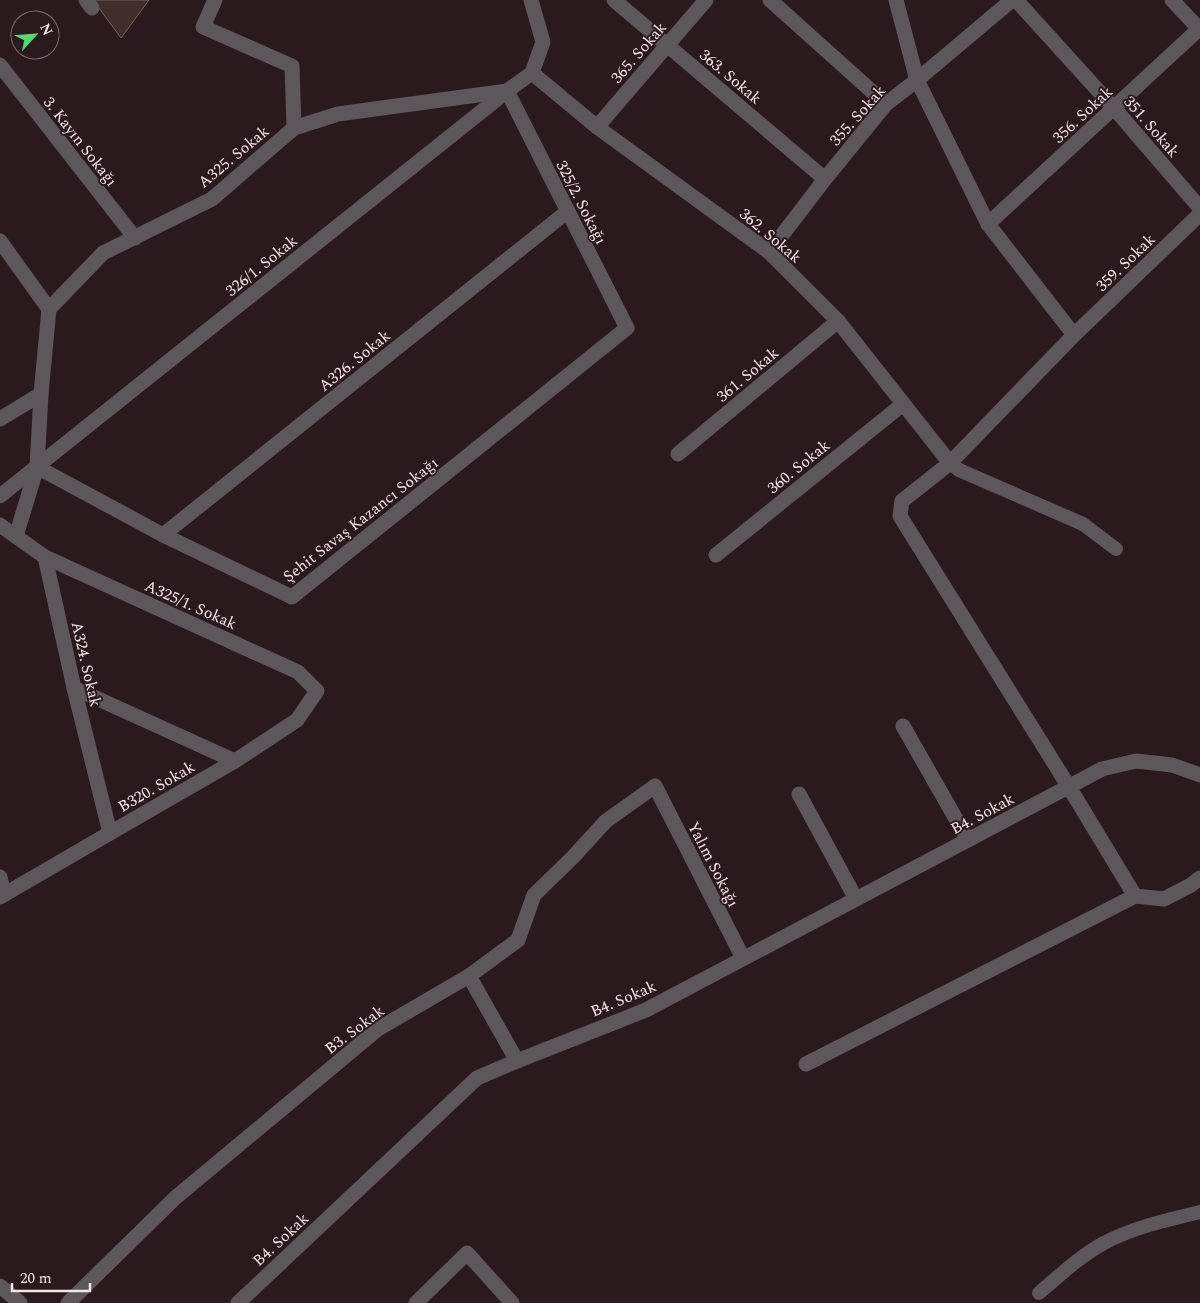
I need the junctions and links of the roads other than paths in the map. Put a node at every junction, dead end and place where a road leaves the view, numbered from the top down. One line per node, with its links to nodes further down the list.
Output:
1 (216, 0): 19 (street)
2 (531, 0): 13 (street)
3 (614, 0): 11 (street, 363. Sokak)
4 (706, 0): 11 (street, 365. Sokak)
5 (770, 0): 16 (street)
6 (896, 0): 14 (street)
7 (1012, 0): 14 (street, 355. Sokak)
8 (1016, 0): 17 (street, 351. Sokak)
9 (1172, 0): 10 (street)
10 (1200, 29): 17 (street, 356. Sokak)
11 (667, 45): 18 (street, 365. Sokak); 20 (street, 363. Sokak)
12 (0, 65): 25 (street, 3. Kayın Sokağı)
13 (532, 73): 15 (street, A325. Sokak); 18 (street, 362. Sokak)
14 (917, 80): 16 (street, 355. Sokak); 24 (street)
15 (507, 91): 19 (street, A325. Sokak); 22 (street, 325/2. Sokağı); 37 (street, 326/1. Sokak)
16 (886, 104): 20 (street, 355. Sokak)
17 (1114, 108): 21 (street, 351. Sokak); 24 (street, 356. Sokak)
18 (597, 127): 27 (street, 362. Sokak)
19 (294, 128): 25 (street, A325. Sokak)
20 (825, 178): 27 (street, 355. Sokak)
21 (1200, 208)
22 (568, 212): 30 (street, 325/2. Sokağı); 40 (street, A326. Sokak)
23 (1200, 214): 31 (street, 359. Sokak)
24 (988, 224): 31 (street)
25 (135, 238): 28 (street, A325. Sokak)
26 (2, 247): 28 (street)
27 (769, 252): 29 (street, 362. Sokak)
28 (49, 309): 32 (street)
29 (838, 321): 33 (street, 362. Sokak); 35 (street, 361. Sokak)
30 (627, 328): 40 (street, Şehit Savaş Kazancı Sokağı)
31 (1074, 336): 36 (street, 359. Sokak)
32 (41, 394): 34 (street); 37 (street)
33 (903, 404): 36 (street, 362. Sokak); 43 (street, 360. Sokak)
34 (0, 419)
35 (678, 454)
36 (950, 463): 42 (lane); 51 (street)
37 (37, 467): 38 (street); 40 (street, Şehit Savaş Kazancı Sokağı); 41 (street)
38 (0, 496)
39 (0, 525): 41 (street)
40 (162, 535)
41 (16, 536): 44 (street)
42 (1116, 549)
43 (716, 555)
44 (45, 557): 45 (street, A324. Sokak); 46 (street, A325/1. Sokak)
45 (74, 688): 48 (street); 53 (street, A324. Sokak)
46 (317, 691): 48 (street, B320. Sokak)
47 (903, 726): 54 (street)
48 (235, 761): 53 (street, B320. Sokak)
49 (1200, 775): 51 (street, B4. Sokak)
50 (655, 786): 60 (street, Yalım Sokağı); 61 (street, B3. Sokak)
51 (1069, 787): 54 (street, B4. Sokak); 58 (street)
52 (799, 794): 59 (street)
53 (110, 832): 57 (street, B320. Sokak)
54 (968, 840): 59 (street, B4. Sokak)
55 (0, 877): 57 (street)
56 (1200, 878): 58 (street)
57 (2, 896)
58 (1135, 896): 63 (street)
59 (856, 899): 60 (street, B4. Sokak)
60 (743, 958): 62 (street, B4. Sokak)
61 (469, 976): 62 (street); 68 (street, B3. Sokak)
62 (517, 1060): 69 (street, B4. Sokak)
63 (806, 1064)
64 (1200, 1212): 66 (lane)
65 (0, 1286): 67 (street)
66 (1039, 1293)
67 (20, 1303)
68 (68, 1303)
69 (238, 1303)
70 (416, 1303): 71 (street)
71 (512, 1303)

